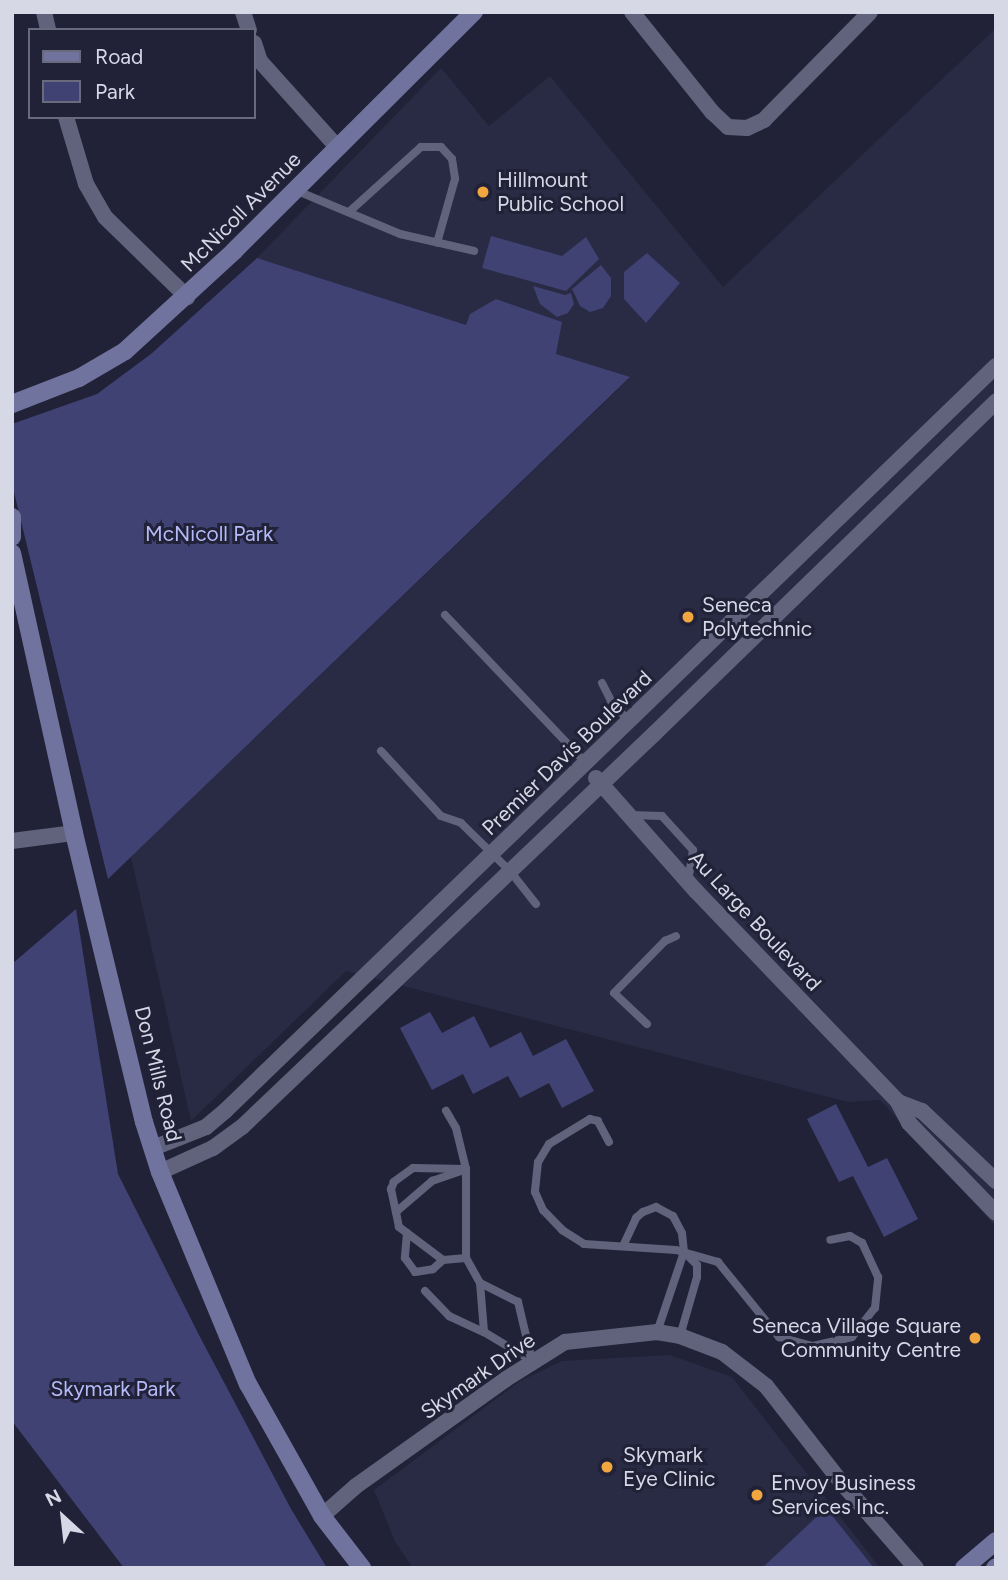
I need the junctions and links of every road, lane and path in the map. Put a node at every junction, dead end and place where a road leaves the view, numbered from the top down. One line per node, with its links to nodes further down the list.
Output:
1 (474, 12): 6 (main road, McNicoll Avenue)
2 (632, 12): 3 (street)
3 (870, 12)
4 (256, 49): 6 (street)
5 (67, 119): 11 (street)
6 (338, 148): 7 (main road, McNicoll Avenue)
7 (295, 190): 8 (lane); 11 (main road, McNicoll Avenue)
8 (349, 212): 9 (lane); 9 (lane)
9 (437, 243): 10 (lane)
10 (474, 251)
11 (187, 297): 14 (main road, McNicoll Avenue)
12 (996, 366): 20 (street, Premier Davis Boulevard)
13 (996, 401): 23 (street)
14 (12, 404)
15 (12, 517): 16 (main road)
16 (12, 537)
17 (12, 553): 25 (main road, Don Mills Road)
18 (445, 615): 22 (lane)
19 (602, 683): 20 (lane)
20 (629, 722): 22 (street, Premier Davis Boulevard)
21 (381, 751): 27 (lane)
22 (587, 764): 23 (street, Au Large Boulevard); 27 (street, Premier Davis Boulevard)
23 (600, 786): 24 (street, Au Large Boulevard); 28 (street)
24 (627, 815): 29 (street, Au Large Boulevard); 29 (lane)
25 (74, 833): 26 (street); 36 (main road, Don Mills Road)
26 (12, 841)
27 (492, 855): 28 (lane); 36 (street, Premier Davis Boulevard)
28 (510, 871): 30 (lane); 38 (street)
29 (688, 881): 33 (street, Au Large Boulevard)
30 (536, 904)
31 (676, 936): 32 (lane)
32 (647, 1024)
33 (898, 1102): 39 (street, Au Large Boulevard); 41 (street, Au Large Boulevard)
34 (446, 1111): 37 (lane)
35 (609, 1142): 44 (lane)
36 (153, 1148): 38 (main road, Don Mills Road)
37 (466, 1170): 40 (lane); 40 (lane); 46 (lane)
38 (160, 1172): 54 (main road, Don Mills Road)
39 (996, 1181)
40 (396, 1212): 42 (lane)
41 (996, 1213)
42 (407, 1233): 47 (lane); 47 (lane)
43 (830, 1240): 45 (lane)
44 (624, 1244): 45 (lane); 45 (lane)
45 (684, 1252): 51 (lane); 52 (lane)
46 (466, 1258): 47 (lane); 48 (lane)
47 (443, 1260)
48 (480, 1283): 50 (lane); 53 (lane)
49 (425, 1291): 50 (lane)
50 (484, 1332): 53 (lane)
51 (657, 1332): 52 (street, Skymark Drive); 53 (street, Skymark Drive)
52 (680, 1336): 57 (street, Skymark Drive)
53 (532, 1361): 54 (street, Skymark Drive)
54 (322, 1516): 56 (main road, Don Mills Road)
55 (996, 1541): 58 (main road)
56 (362, 1568)
57 (916, 1568)
58 (964, 1568)

